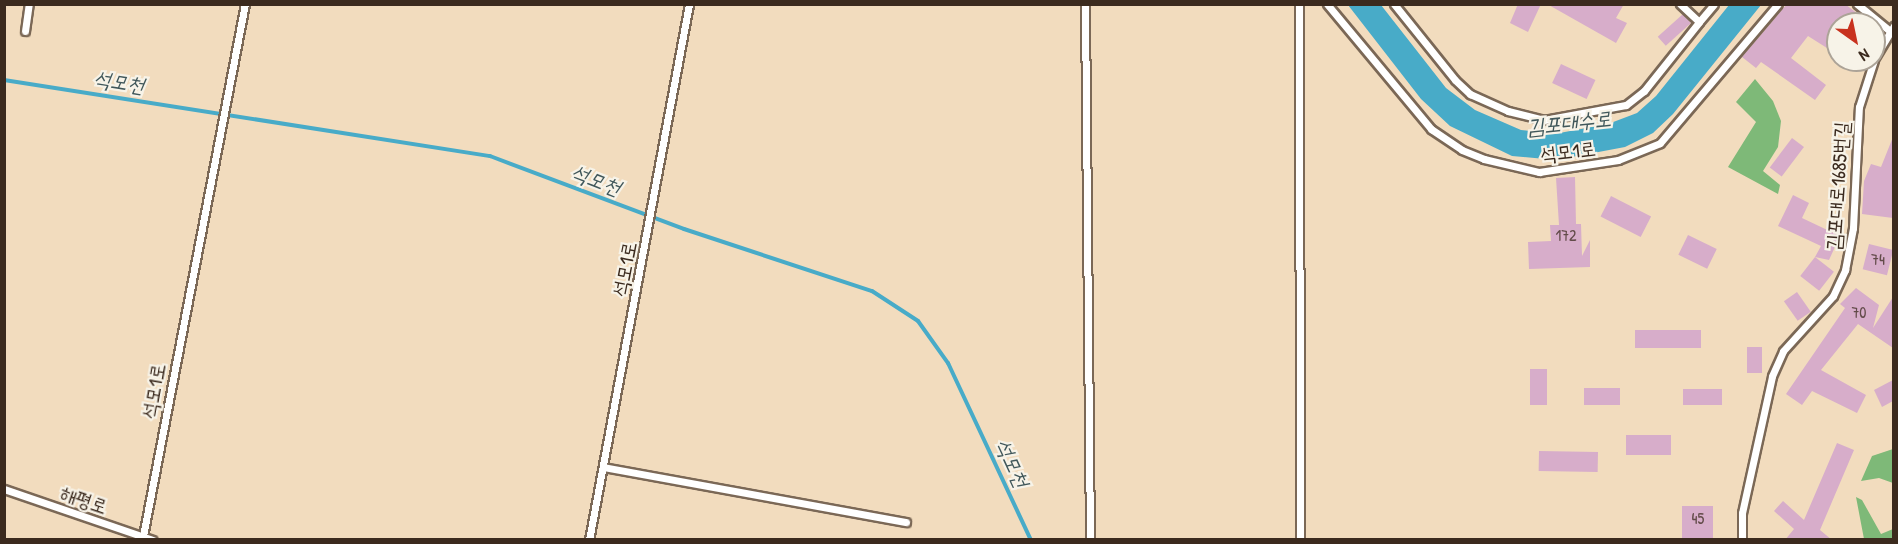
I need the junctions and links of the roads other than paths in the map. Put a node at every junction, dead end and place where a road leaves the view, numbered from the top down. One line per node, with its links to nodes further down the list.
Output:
1 (29, 4): 14 (lane)
2 (245, 4): 19 (lane, 석모1로)
3 (689, 4): 16 (lane, 석모1로)
4 (1085, 4): 22 (lane)
5 (1299, 4): 23 (lane)
6 (1327, 4): 10 (lane, 석모1로)
7 (1394, 4): 12 (lane)
8 (1680, 4): 12 (lane)
9 (1713, 4): 12 (lane)
10 (1778, 4)
11 (1857, 4): 13 (lane)
12 (1700, 22)
13 (1892, 28)
14 (25, 31)
15 (1870, 72): 24 (lane, 김포대로1685번길)
16 (603, 467): 18 (lane); 21 (lane, 석모1로)
17 (4, 489): 19 (lane, 해평로)
18 (906, 522)
19 (143, 536): 20 (lane, 해평로)
20 (153, 540)
21 (589, 540)
22 (1090, 540)
23 (1300, 540)
24 (1742, 540)

